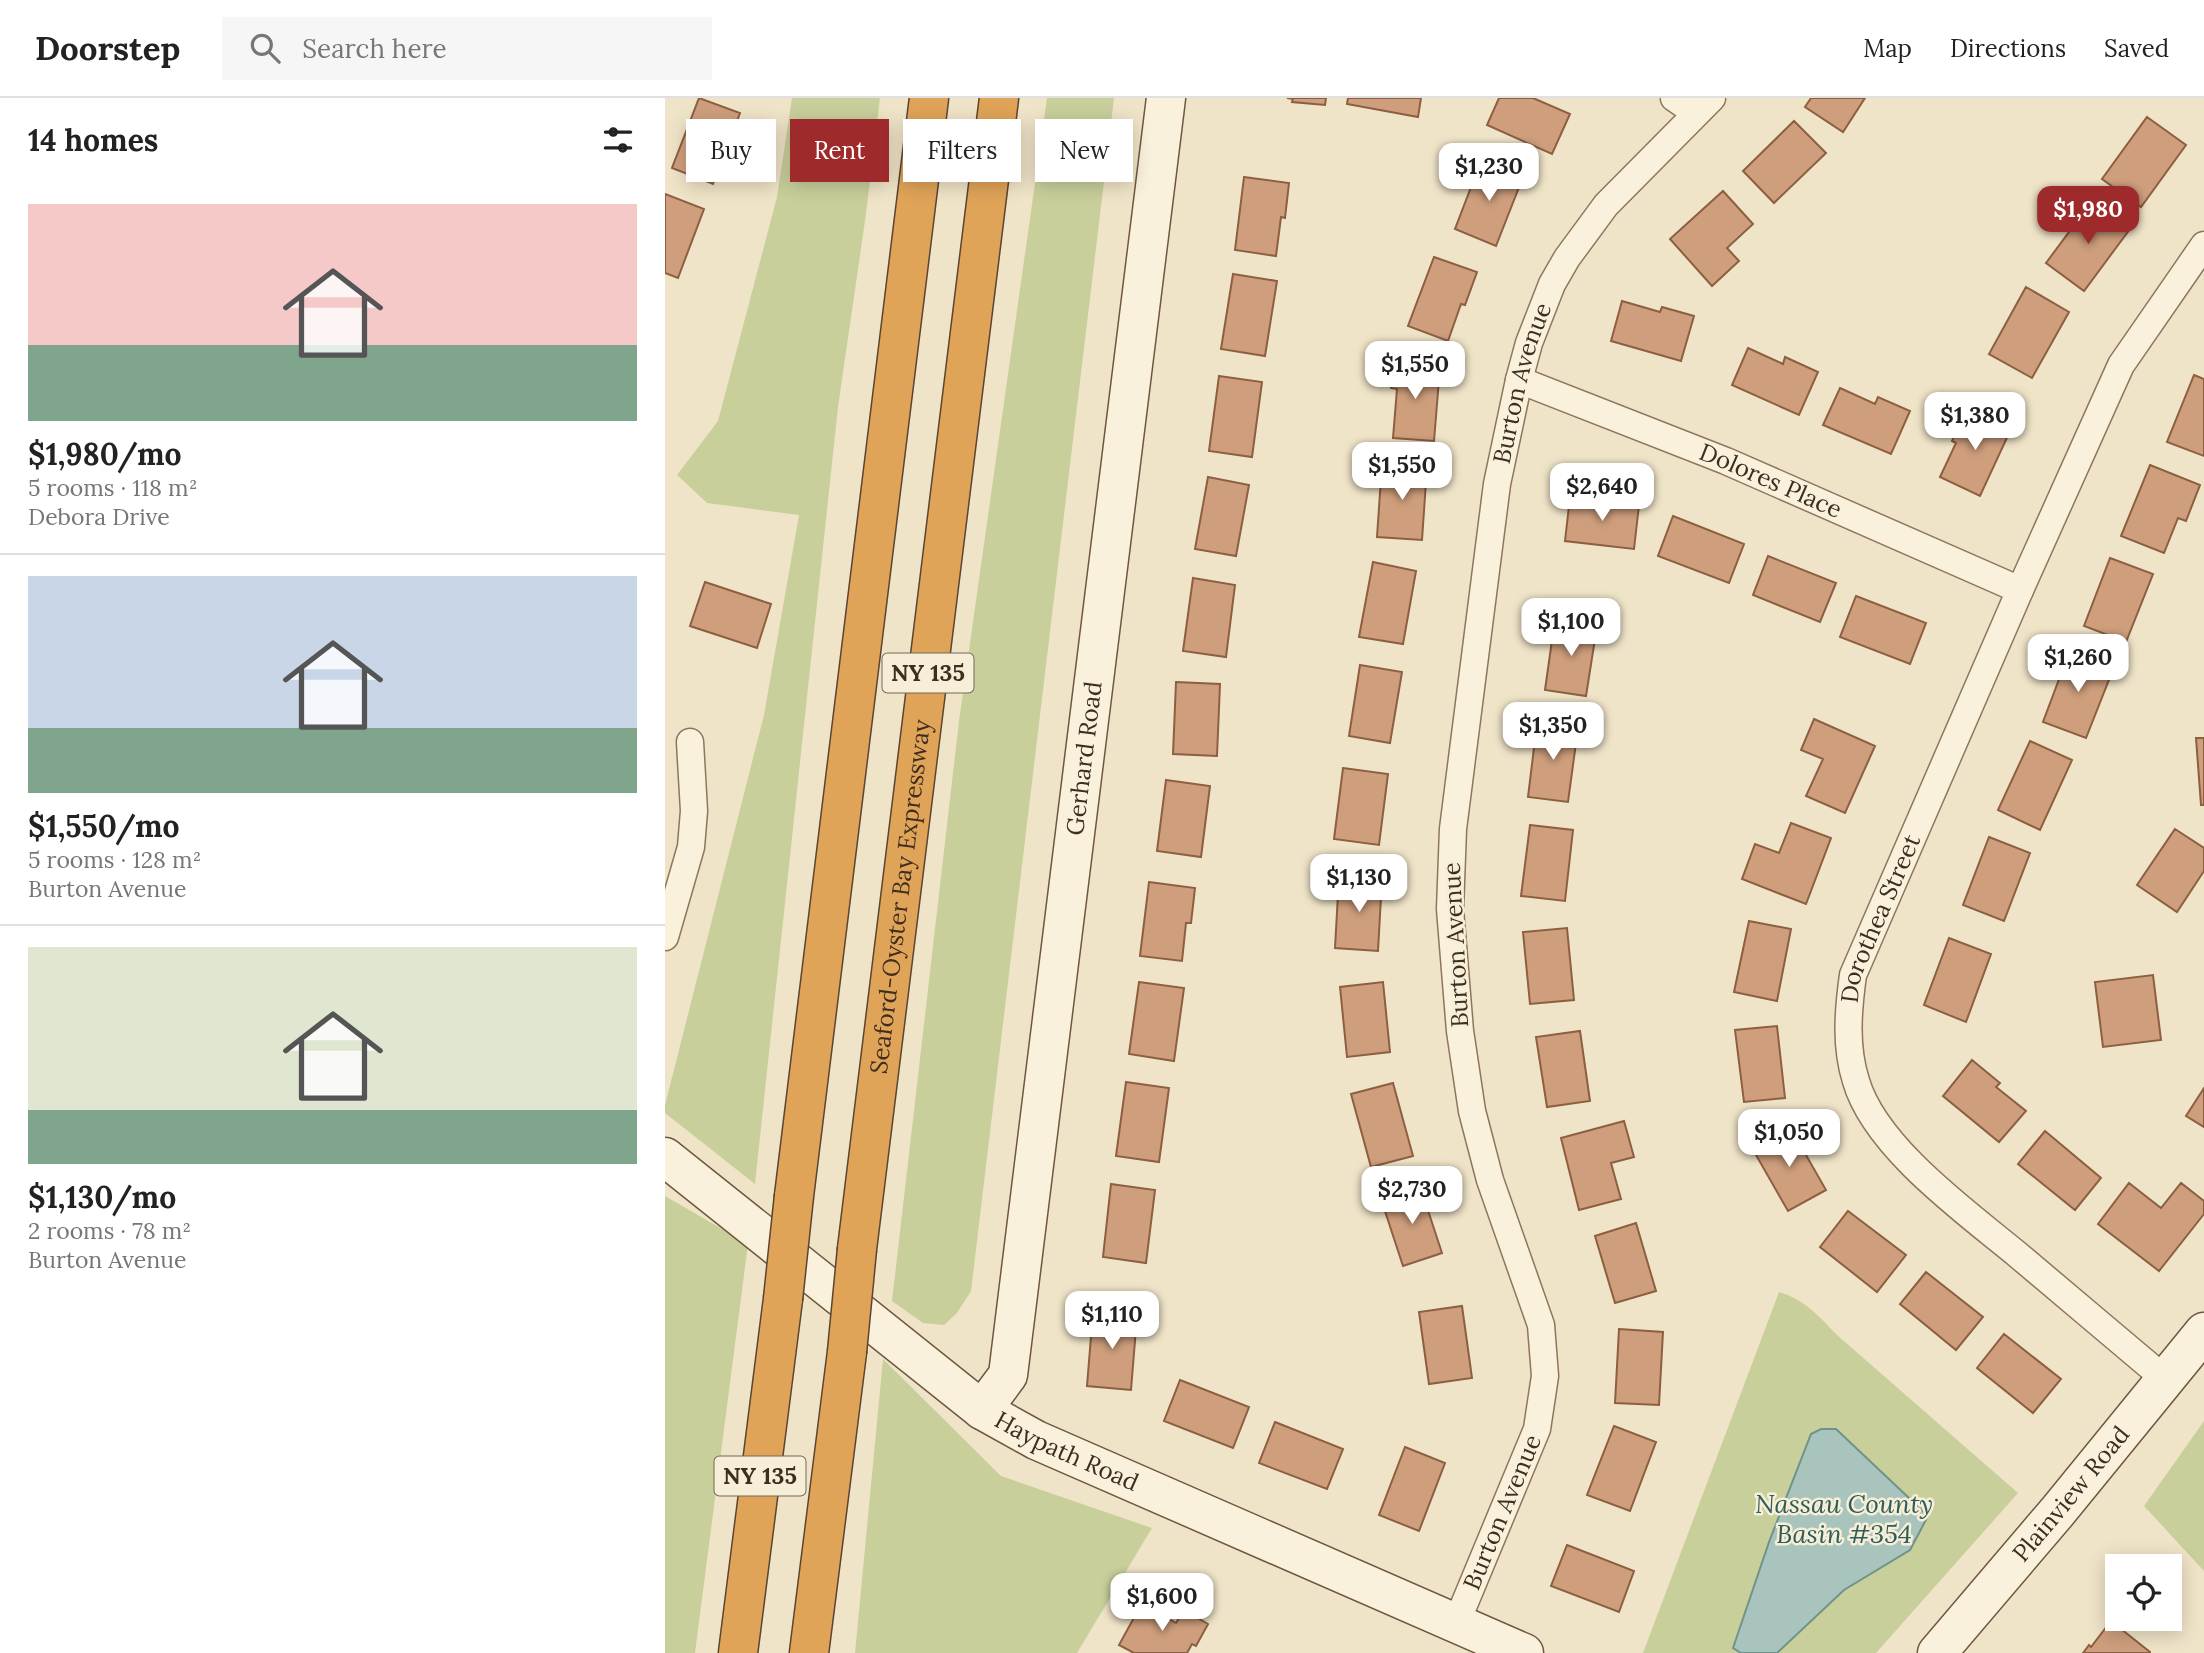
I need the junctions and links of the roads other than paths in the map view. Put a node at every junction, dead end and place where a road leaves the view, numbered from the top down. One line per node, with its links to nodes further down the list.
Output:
1 (929, 98): 16 (highway, NY 135, bridge)
2 (999, 98): 17 (highway, Seaford-Oyster Bay Expressway / NY 135, bridge)
3 (1166, 98): 14 (street, Gerhard Road)
4 (1674, 98): 5 (street)
5 (1704, 106): 7 (street, Burton Avenue)
6 (2204, 245): 8 (street, Dorothea Street)
7 (1519, 380): 8 (street, Dolores Place); 15 (street, Burton Avenue)
8 (2020, 590): 13 (street, Dorothea Street)
9 (690, 742): 10 (street)
10 (665, 937)
11 (665, 1157): 14 (street, Haypath Road)
12 (2204, 1332): 13 (street, Plainview Road)
13 (2165, 1379): 19 (street, Plainview Road)
14 (982, 1410): 15 (street, Haypath Road)
15 (1456, 1624): 18 (street, Haypath Road)
16 (738, 1653)
17 (809, 1653)
18 (1524, 1653)
19 (1937, 1653)

